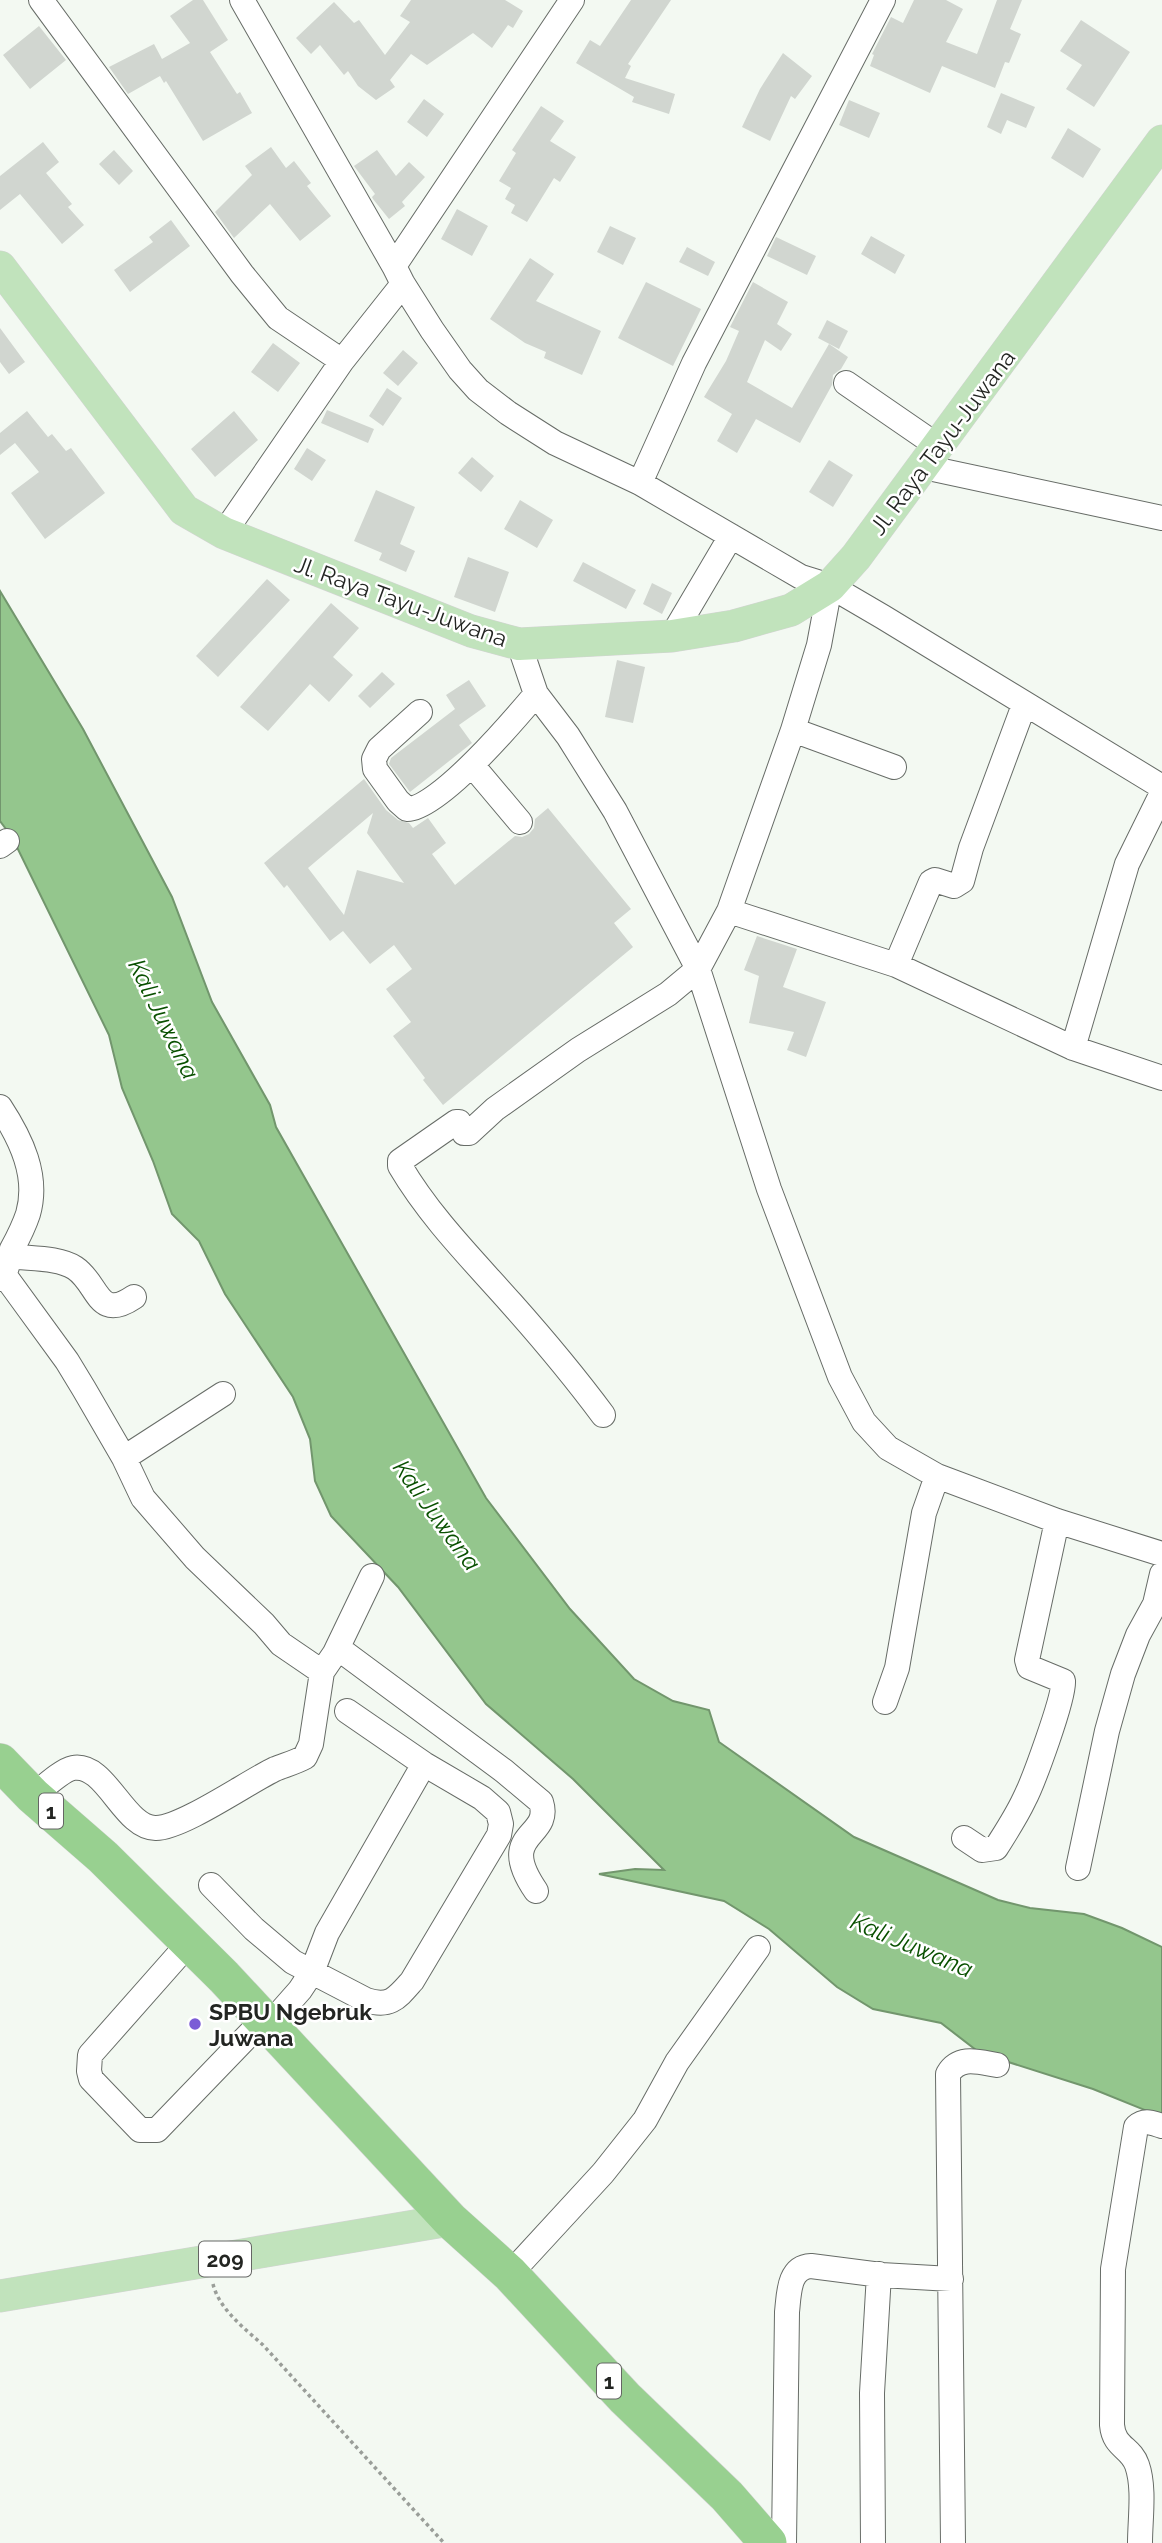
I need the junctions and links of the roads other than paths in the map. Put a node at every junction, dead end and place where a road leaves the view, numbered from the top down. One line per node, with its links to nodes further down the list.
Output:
1 (40, 0): 8 (street)
2 (242, 0): 7 (street)
3 (572, 0): 7 (street)
4 (883, 0): 11 (street)
5 (1158, 155): 10 (main road, Jl. Raya Tayu-Juwana)
6 (0, 267): 13 (main road, Jl. Raya Tayu-Juwana)
7 (399, 275): 8 (street); 11 (street)
8 (342, 360): 13 (street)
9 (846, 383): 10 (street)
10 (932, 457): 12 (street); 15 (main road, Jl. Raya Tayu-Juwana)
11 (640, 483): 14 (street)
12 (1162, 518)
13 (224, 533): 17 (main road, Jl. Raya Tayu-Juwana)
14 (731, 536): 15 (street); 16 (street)
15 (830, 586): 16 (main road, Jl. Raya Tayu-Juwana); 19 (street); 21 (street)
16 (672, 636): 17 (main road, Jl. Raya Tayu-Juwana)
17 (519, 644): 18 (street)
18 (537, 694): 22 (street); 29 (street)
19 (1024, 705): 24 (street); 28 (street)
20 (419, 712): 22 (street)
21 (793, 730): 23 (street); 27 (street)
22 (472, 765): 26 (street)
23 (894, 767)
24 (1162, 787)
25 (1162, 793): 30 (street)
26 (520, 822)
27 (730, 911): 28 (street); 29 (street)
28 (896, 965): 30 (street)
29 (698, 969): 36 (street); 38 (street)
30 (1073, 1048): 31 (street)
31 (1162, 1078)
32 (0, 1107): 33 (street)
33 (4, 1270): 34 (street); 37 (street)
34 (134, 1297)
35 (223, 1394): 37 (street)
36 (603, 1415)
37 (124, 1458): 44 (street)
38 (937, 1476): 39 (street); 45 (street)
39 (1057, 1521): 40 (street); 50 (street)
40 (1162, 1554)
41 (1162, 1574): 43 (street)
42 (372, 1576): 44 (street)
43 (1158, 1605): 51 (street)
44 (328, 1663): 49 (street); 53 (street)
45 (885, 1702)
46 (347, 1711): 48 (street)
47 (0, 1762): 49 (highway, 1)
48 (424, 1764): 56 (street); 56 (street)
49 (33, 1796): 54 (highway, 1)
50 (964, 1838)
51 (1078, 1868)
52 (211, 1885): 56 (street)
53 (536, 1891)
54 (189, 1943): 57 (highway, 1); 57 (street)
55 (758, 1948): 61 (street)
56 (312, 1972): 57 (street)
57 (267, 2021): 60 (highway, 1)
58 (997, 2065): 63 (street)
59 (1162, 2126): 69 (street)
60 (450, 2220): 61 (highway, 1); 64 (main road, 209)
61 (510, 2274): 65 (highway, 1)
62 (880, 2275): 63 (street); 66 (street); 67 (street)
63 (951, 2278): 68 (street)
64 (0, 2296)
65 (768, 2543)
66 (784, 2543)
67 (873, 2543)
68 (953, 2543)
69 (1140, 2543)

